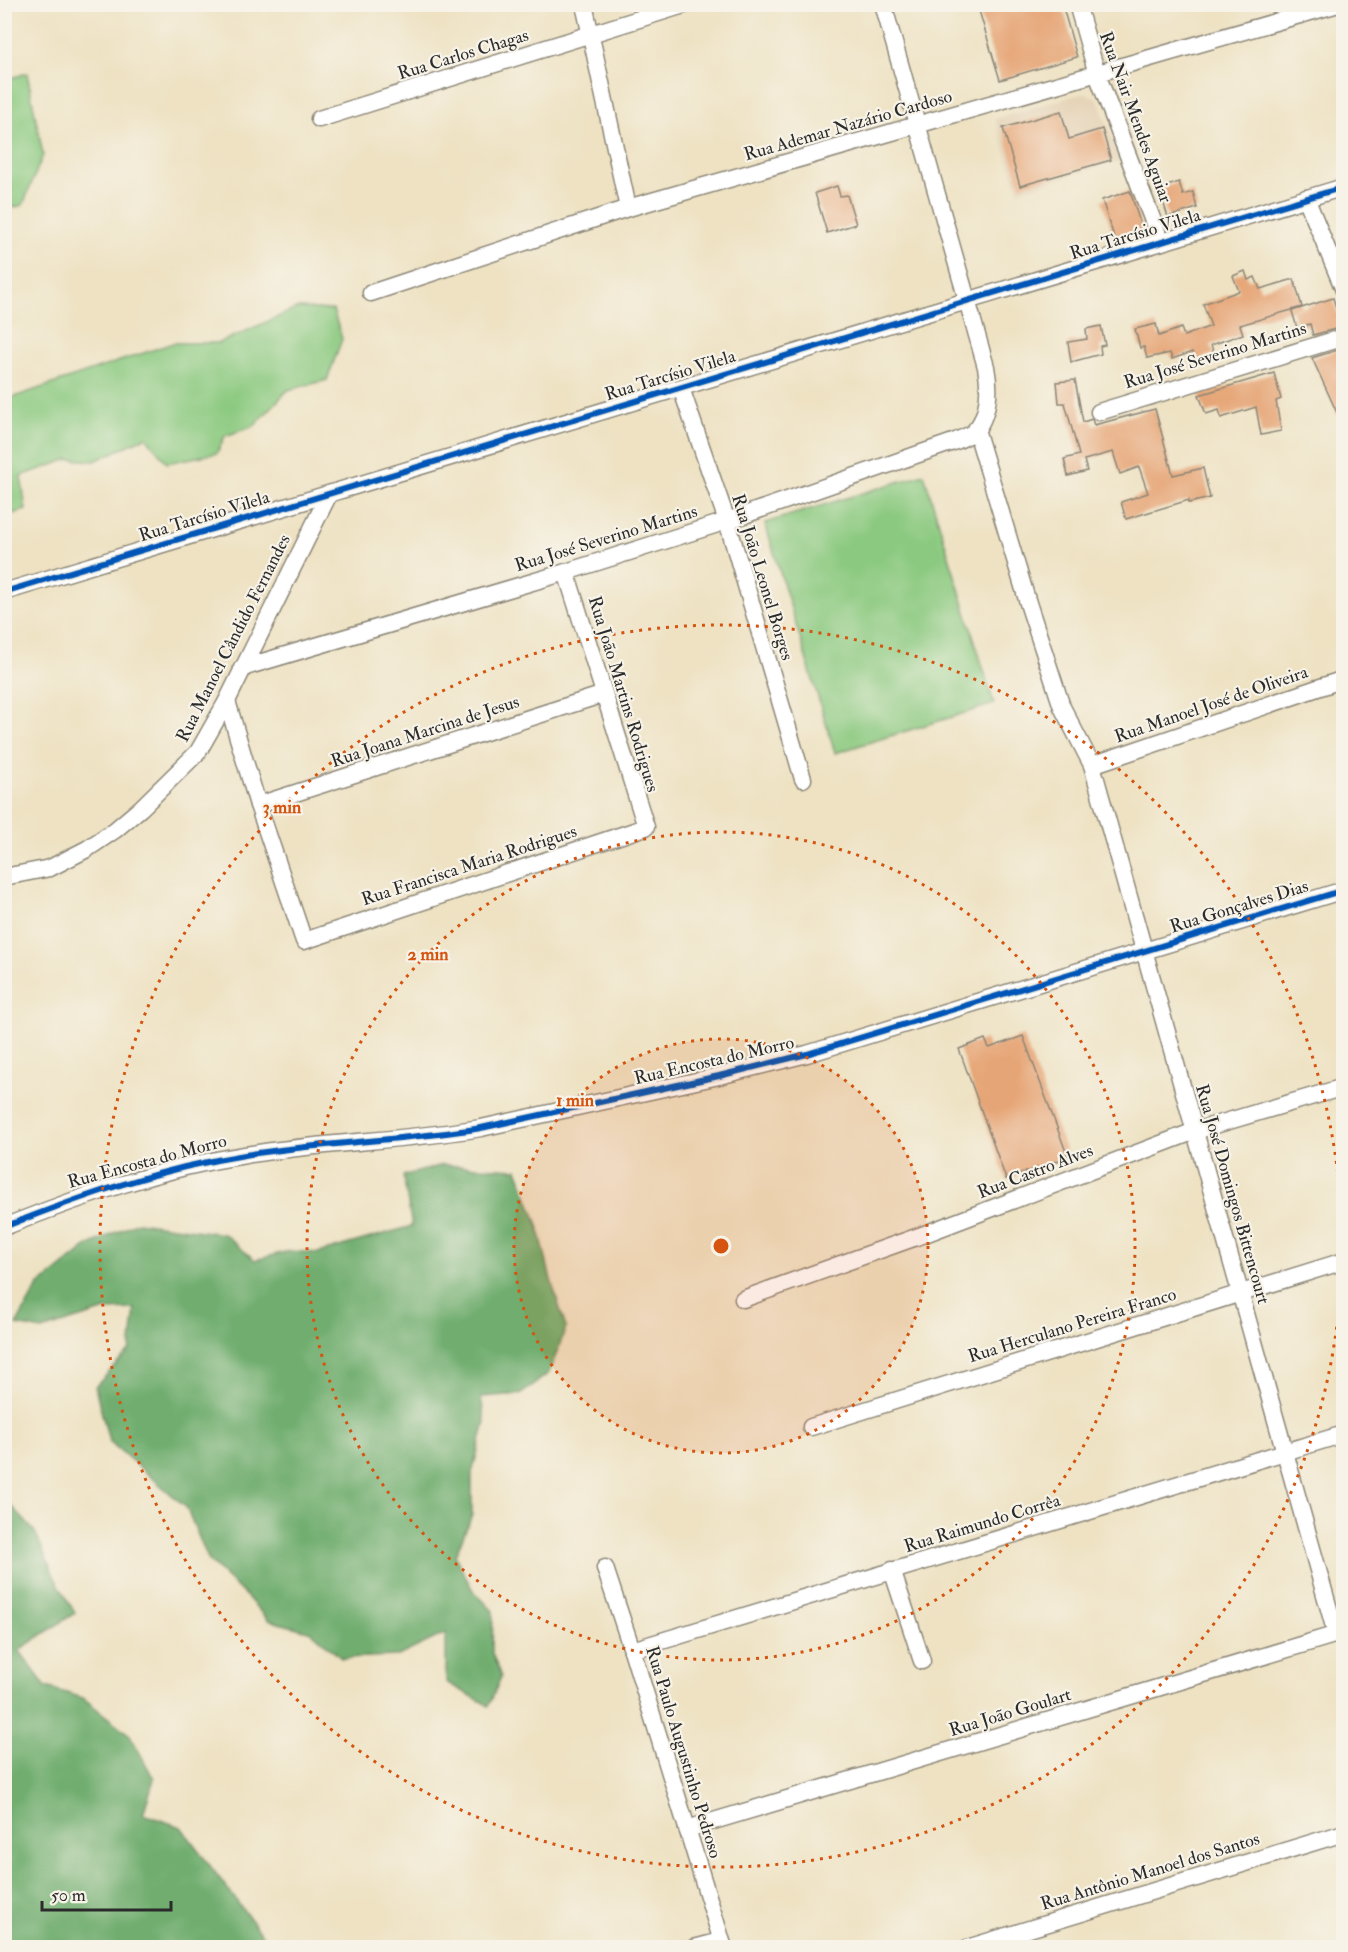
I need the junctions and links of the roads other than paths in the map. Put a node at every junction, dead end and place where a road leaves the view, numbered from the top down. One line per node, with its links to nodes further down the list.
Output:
1 (584, 4): 6 (street)
2 (687, 4): 6 (street, Rua Carlos Chagas)
3 (883, 4): 9 (street)
4 (1077, 4): 7 (street, Rua Nair Mendes Aguiar)
5 (1338, 4): 7 (street, Rua Ademar Nazário Cardoso)
6 (591, 34): 8 (street, Rua Carlos Chagas); 12 (street)
7 (1097, 74): 9 (street, Rua Ademar Nazário Cardoso); 13 (street, Rua Nair Mendes Aguiar)
8 (319, 119)
9 (917, 125): 12 (street, Rua Ademar Nazário Cardoso); 16 (street)
10 (1344, 187): 11 (street, Rua Tarcísio Vilela)
11 (1306, 198): 13 (street, Rua Tarcísio Vilela); 14 (street)
12 (628, 208): 15 (street, Rua Ademar Nazário Cardoso)
13 (1161, 242): 16 (street, Rua Tarcísio Vilela)
14 (1344, 290)
15 (371, 293)
16 (968, 302): 18 (street, Rua Tarcísio Vilela); 20 (street)
17 (1344, 337): 19 (street, Rua José Severino Martins)
18 (681, 388): 21 (street, Rua Tarcísio Vilela); 22 (street, Rua João Leonel Borges)
19 (1099, 412)
20 (976, 429): 22 (street, Rua José Severino Martins); 29 (street, Rua José Domingos Bittencourt)
21 (329, 494): 24 (street, Rua Tarcísio Vilela); 25 (street, Rua Manoel Cândido Fernandes)
22 (727, 521): 23 (street, Rua José Severino Martins); 30 (street, Rua João Leonel Borges)
23 (566, 572): 25 (street, Rua José Severino Martins); 27 (street, Rua João Martins Rodrigues)
24 (4, 592)
25 (242, 668): 28 (street, Rua Manoel Cândido Fernandes)
26 (1344, 679): 29 (street, Rua Manoel José de Oliveira)
27 (604, 694): 31 (street, Rua Joana Marcina de Jesus); 32 (street, Rua João Martins Rodrigues)
28 (227, 701): 31 (street); 33 (street, Rua Manoel Cândido Fernandes)
29 (1092, 765): 35 (street, Rua José Domingos Bittencourt)
30 (803, 779)
31 (258, 805): 32 (street, Rua Francisca Maria Rodrigues)
32 (646, 827)
33 (4, 877)
34 (1344, 890): 35 (street, Rua Gonçalves Dias)
35 (1144, 951): 37 (street, Rua José Domingos Bittencourt); 38 (street, Rua Encosta do Morro)
36 (1344, 1087): 37 (street, Rua Castro Alves)
37 (1195, 1131): 40 (street, Rua José Domingos Bittencourt); 41 (street, Rua Castro Alves)
38 (4, 1227)
39 (1344, 1261): 40 (street, Rua Herculano Pereira Franco)
40 (1240, 1293): 42 (street, Rua Herculano Pereira Franco); 44 (street, Rua José Domingos Bittencourt)
41 (744, 1299)
42 (811, 1427)
43 (1344, 1434): 44 (street, Rua Raimundo Corrêa)
44 (1285, 1452): 46 (street, Rua Raimundo Corrêa); 47 (street, Rua José Domingos Bittencourt)
45 (605, 1568): 48 (street, Rua Paulo Augustinho Pedroso)
46 (892, 1570): 48 (street, Rua Raimundo Corrêa); 49 (street)
47 (1340, 1633): 50 (street, Rua João Goulart)
48 (632, 1650): 50 (street, Rua Paulo Augustinho Pedroso)
49 (922, 1661)
50 (687, 1829): 52 (street, Rua Paulo Augustinho Pedroso)
51 (1344, 1833): 54 (street, Rua Antônio Manoel dos Santos)
52 (722, 1944): 53 (street)
53 (694, 1947)
54 (967, 1947)

